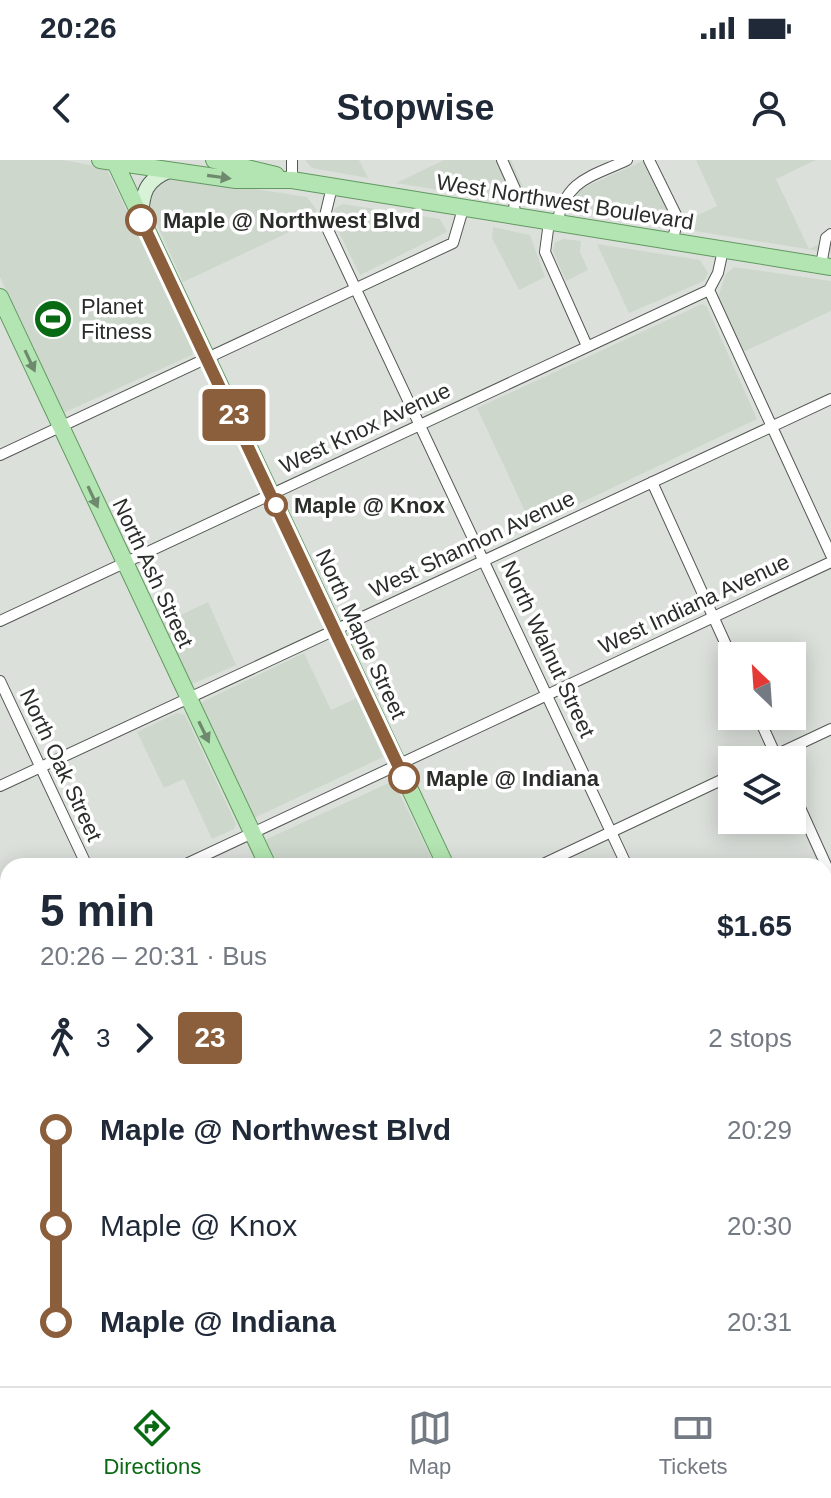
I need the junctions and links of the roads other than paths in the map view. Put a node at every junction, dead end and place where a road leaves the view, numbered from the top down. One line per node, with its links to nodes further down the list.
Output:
1 (214, 160): 8 (main road)
2 (292, 160): 8 (street)
3 (502, 160): 11 (street)
4 (627, 160): 13 (street)
5 (649, 160): 15 (street)
6 (109, 161): 7 (main road); 12 (main road, North Maple Street)
7 (171, 170): 8 (main road, one-way to 8); 12 (main road)
8 (292, 180): 9 (main road, West Northwest Boulevard)
9 (332, 187): 10 (main road, West Northwest Boulevard); 18 (street, North Walnut Street)
10 (463, 209): 11 (main road, West Northwest Boulevard); 18 (street)
11 (514, 217): 13 (main road, West Northwest Boulevard)
12 (141, 220): 22 (main road, North Maple Street)
13 (553, 222): 15 (main road, West Northwest Boulevard); 21 (street)
14 (831, 234): 17 (street)
15 (672, 242): 16 (main road, West Northwest Boulevard)
16 (723, 250): 17 (main road, West Northwest Boulevard); 19 (street)
17 (826, 266)
18 (356, 288): 22 (street); 24 (street, North Walnut Street)
19 (709, 290): 21 (street, West Knox Avenue); 26 (street)
20 (0, 297): 25 (main road, North Ash Street, one-way to 25)
21 (587, 346): 24 (street, West Knox Avenue)
22 (208, 358): 25 (street); 29 (main road, North Maple Street)
23 (831, 399): 26 (street, West Shannon Avenue)
24 (421, 424): 29 (street, West Knox Avenue); 31 (street, North Walnut Street)
25 (61, 426): 27 (street); 33 (main road, North Ash Street, one-way to 33)
26 (771, 427): 28 (street, West Shannon Avenue); 30 (street)
27 (0, 455)
28 (652, 482): 31 (street, West Shannon Avenue); 34 (street)
29 (271, 494): 33 (street, West Knox Avenue); 36 (main road, North Maple Street)
30 (831, 555)
31 (485, 560): 36 (street, West Shannon Avenue); 39 (street, North Walnut Street)
32 (831, 562): 34 (street, West Indiana Avenue)
33 (124, 563): 35 (street, West Knox Avenue); 40 (main road, North Ash Street)
34 (713, 617): 37 (street); 39 (street, West Indiana Avenue)
35 (0, 621)
36 (334, 630): 40 (street, West Shannon Avenue); 43 (main road, North Maple Street)
37 (725, 642)
38 (0, 681): 44 (street, North Oak Street)
39 (547, 694): 43 (street, West Indiana Avenue); 48 (street, North Walnut Street)
40 (188, 698): 44 (street, West Shannon Avenue); 49 (main road, North Ash Street, one-way to 49)
41 (831, 729): 42 (street)
42 (797, 746)
43 (398, 765): 49 (street, West Indiana Avenue); 53 (main road, North Maple Street)
44 (40, 767): 46 (street, West Shannon Avenue); 50 (street, North Oak Street)
45 (718, 782): 48 (street)
46 (0, 786)
47 (806, 821): 56 (street)
48 (612, 832): 54 (street); 55 (street, North Walnut Street)
49 (253, 833): 51 (street, West Indiana Avenue); 52 (main road, North Ash Street)
50 (83, 858)
51 (199, 858)
52 (264, 858)
53 (442, 858)
54 (556, 858)
55 (623, 858)
56 (823, 858)

